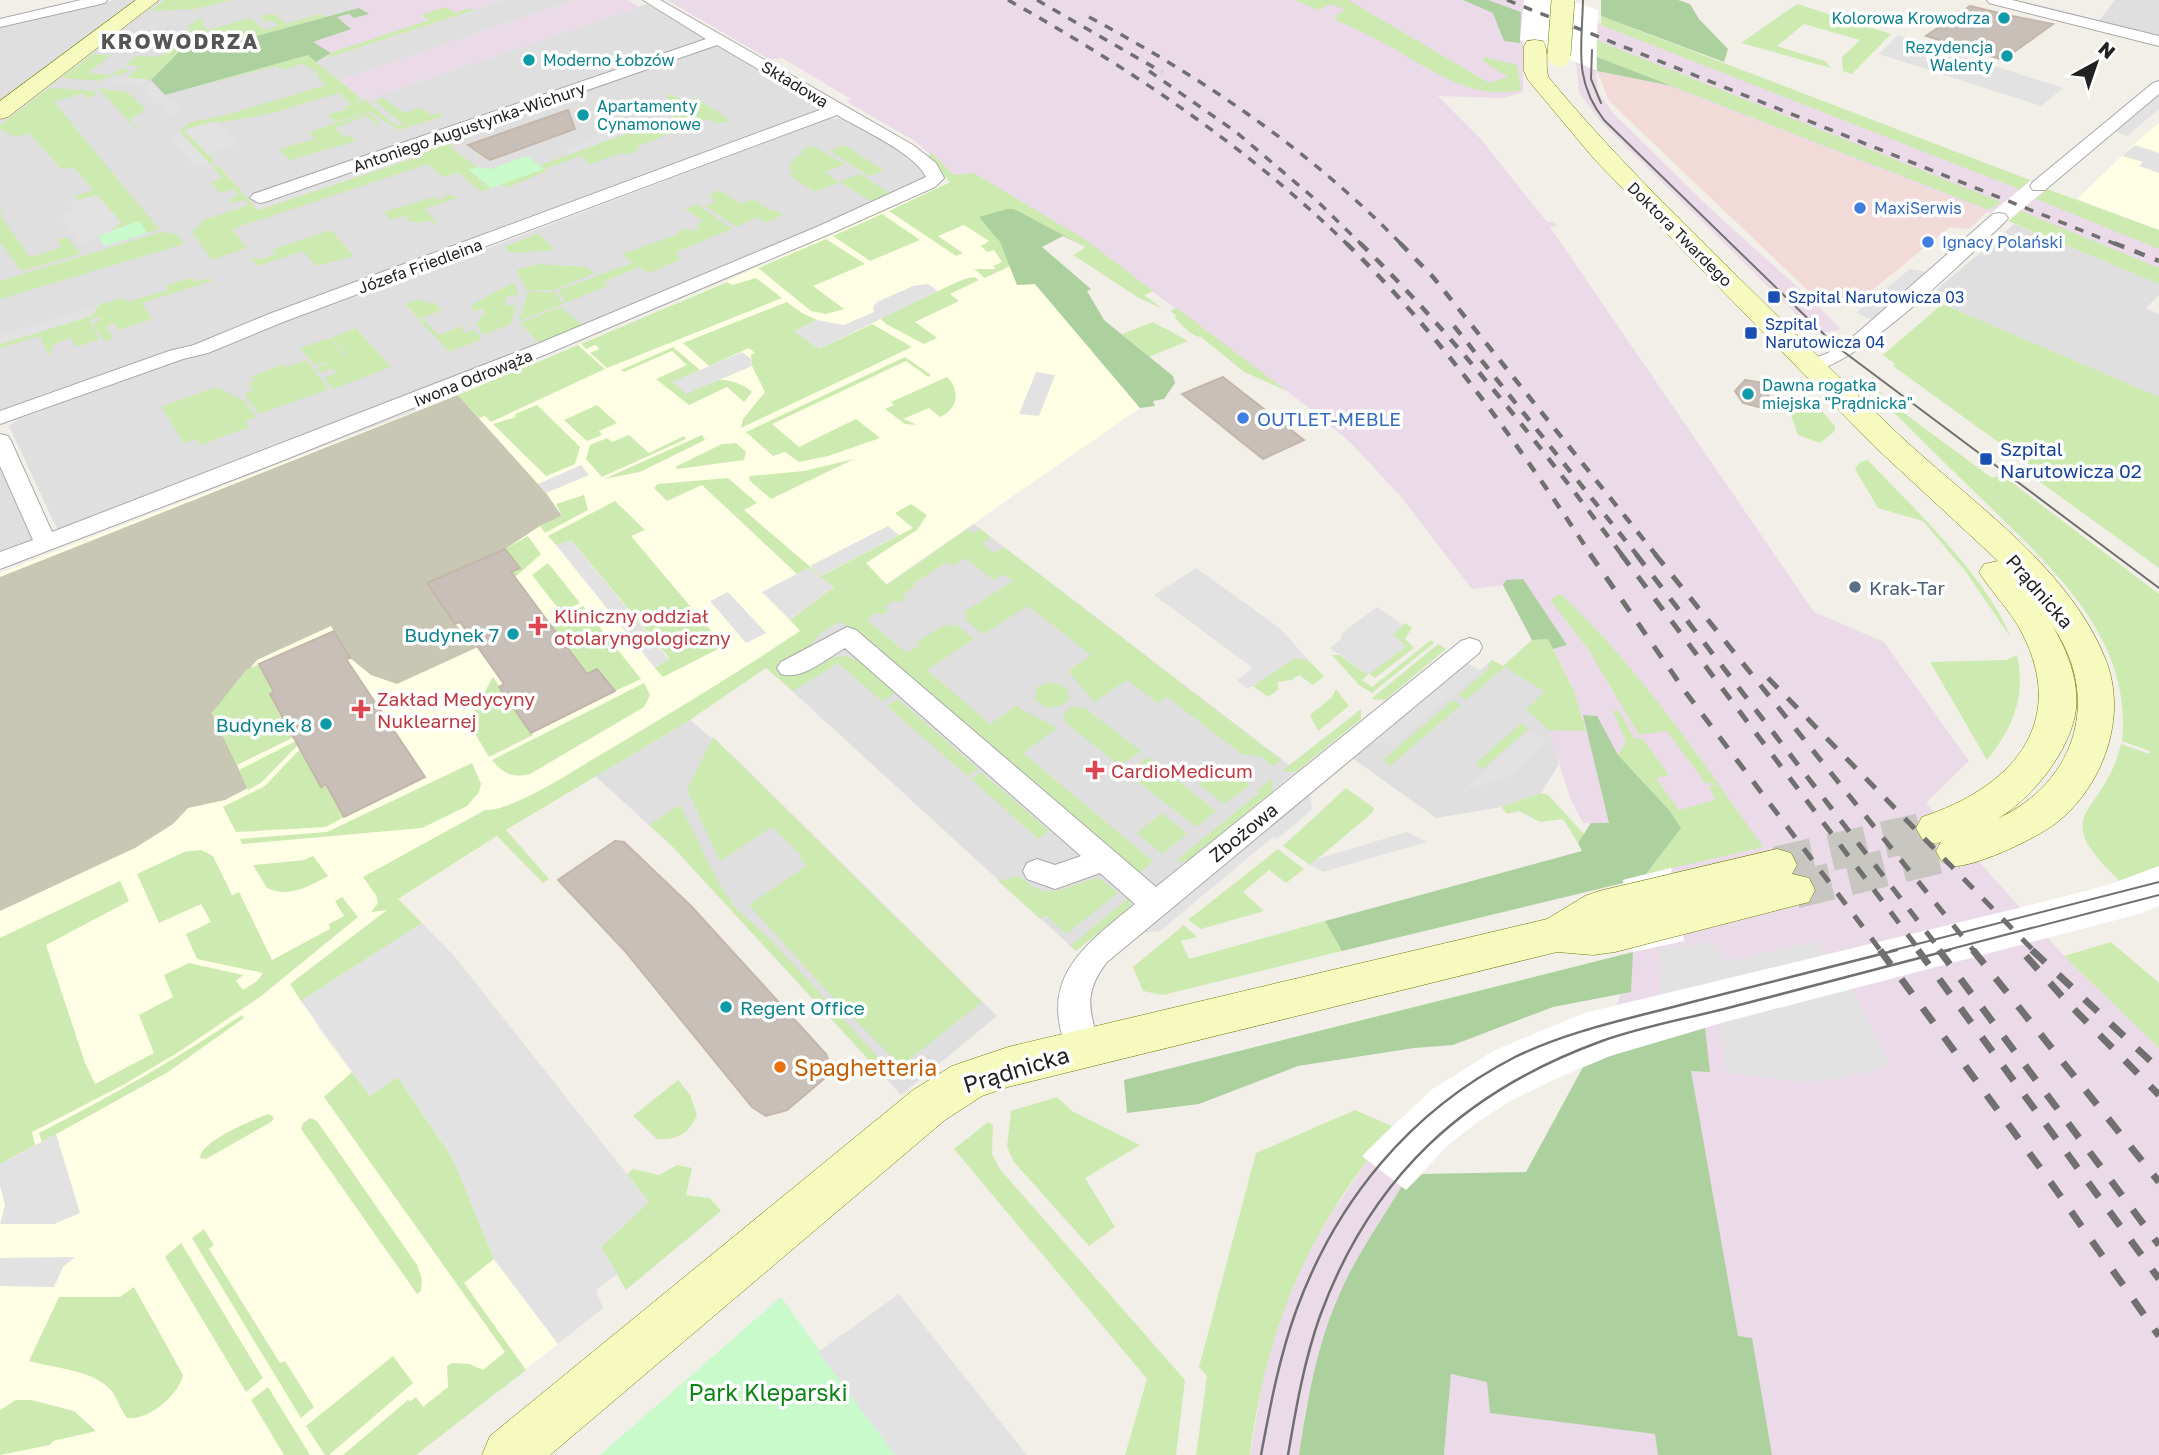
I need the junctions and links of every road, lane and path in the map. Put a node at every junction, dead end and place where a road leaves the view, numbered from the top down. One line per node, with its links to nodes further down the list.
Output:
1 (100, 0): 6 (street)
2 (149, 0): 13 (street)
3 (650, 0): 8 (street, Składowa)
4 (1563, 0): 11 (street, bridge)
5 (1994, 0): 9 (street)
6 (0, 23)
7 (1537, 23): 11 (street, Doktora Twardego)
8 (718, 40): 12 (street, Składowa); 16 (street, Antoniego Augustynka-Wichury)
9 (2159, 41)
10 (2159, 86): 15 (street)
11 (1553, 97): 18 (street, Doktora Twardego)
12 (838, 109): 14 (street, Składowa); 19 (street, Józefa Friedleina)
13 (0, 112)
14 (935, 175): 21 (street, Iwona Odrowąża)
15 (2039, 186)
16 (259, 198)
17 (1999, 218): 18 (street)
18 (1812, 366): 25 (street, Prądnicka)
19 (0, 418)
20 (0, 441): 21 (street)
21 (46, 544): 22 (street, Iwona Odrowąża)
22 (0, 561)
23 (1470, 647): 29 (street, Zbożowa)
24 (790, 668): 26 (street)
25 (1946, 840)
26 (1103, 860): 27 (street); 29 (street)
27 (1037, 871)
28 (1786, 878): 30 (street, Prądnicka)
29 (1155, 904): 30 (street, Zbożowa)
30 (1082, 1049): 31 (street, Prądnicka)
31 (509, 1455)

